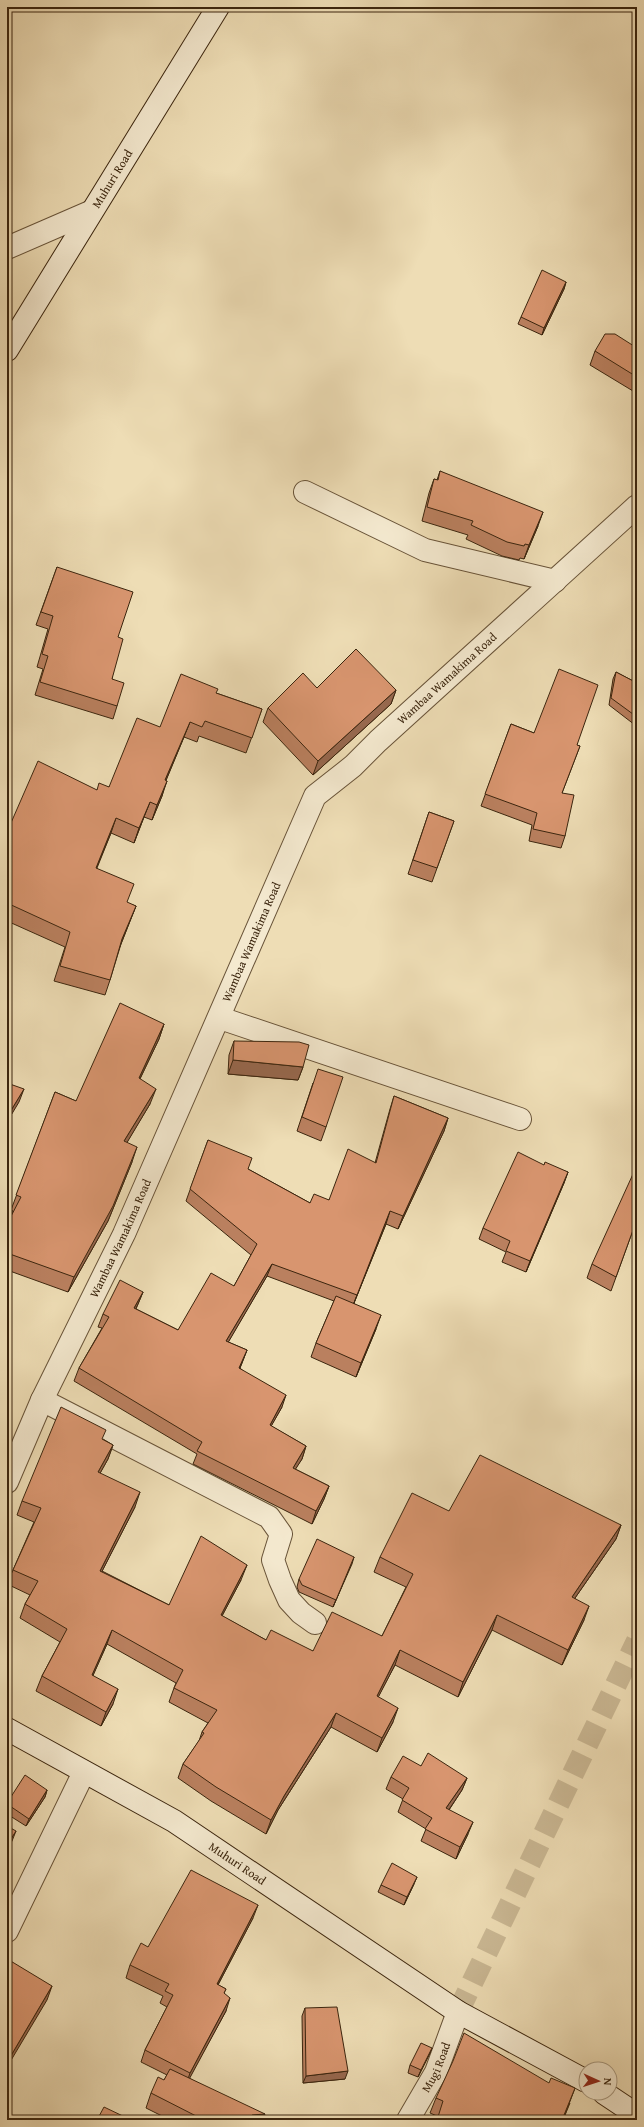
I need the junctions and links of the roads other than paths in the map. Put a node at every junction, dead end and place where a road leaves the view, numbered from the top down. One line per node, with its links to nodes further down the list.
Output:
1 (218, 7): 2 (street, Muhuri Road)
2 (90, 212): 3 (street); 4 (street, Muhuri Road)
3 (7, 248)
4 (7, 350)
5 (305, 492): 7 (street)
6 (637, 506): 7 (street, Wambaa Wamakima Road)
7 (555, 581): 8 (street, Wambaa Wamakima Road)
8 (220, 1018): 9 (street); 10 (street, Wambaa Wamakima Road)
9 (520, 1119)
10 (42, 1400): 11 (street, Wambaa Wamakima Road); 12 (street)
11 (7, 1482)
12 (315, 1623)
13 (7, 1729): 14 (street, Muhuri Road)
14 (84, 1772): 15 (street); 16 (street, Muhuri Road)
15 (7, 1931)
16 (458, 2012): 17 (street, Muhuri Road); 20 (street, Mugi Road)
17 (578, 2078)
18 (616, 2101): 19 (street)
19 (637, 2115)
20 (408, 2120)

